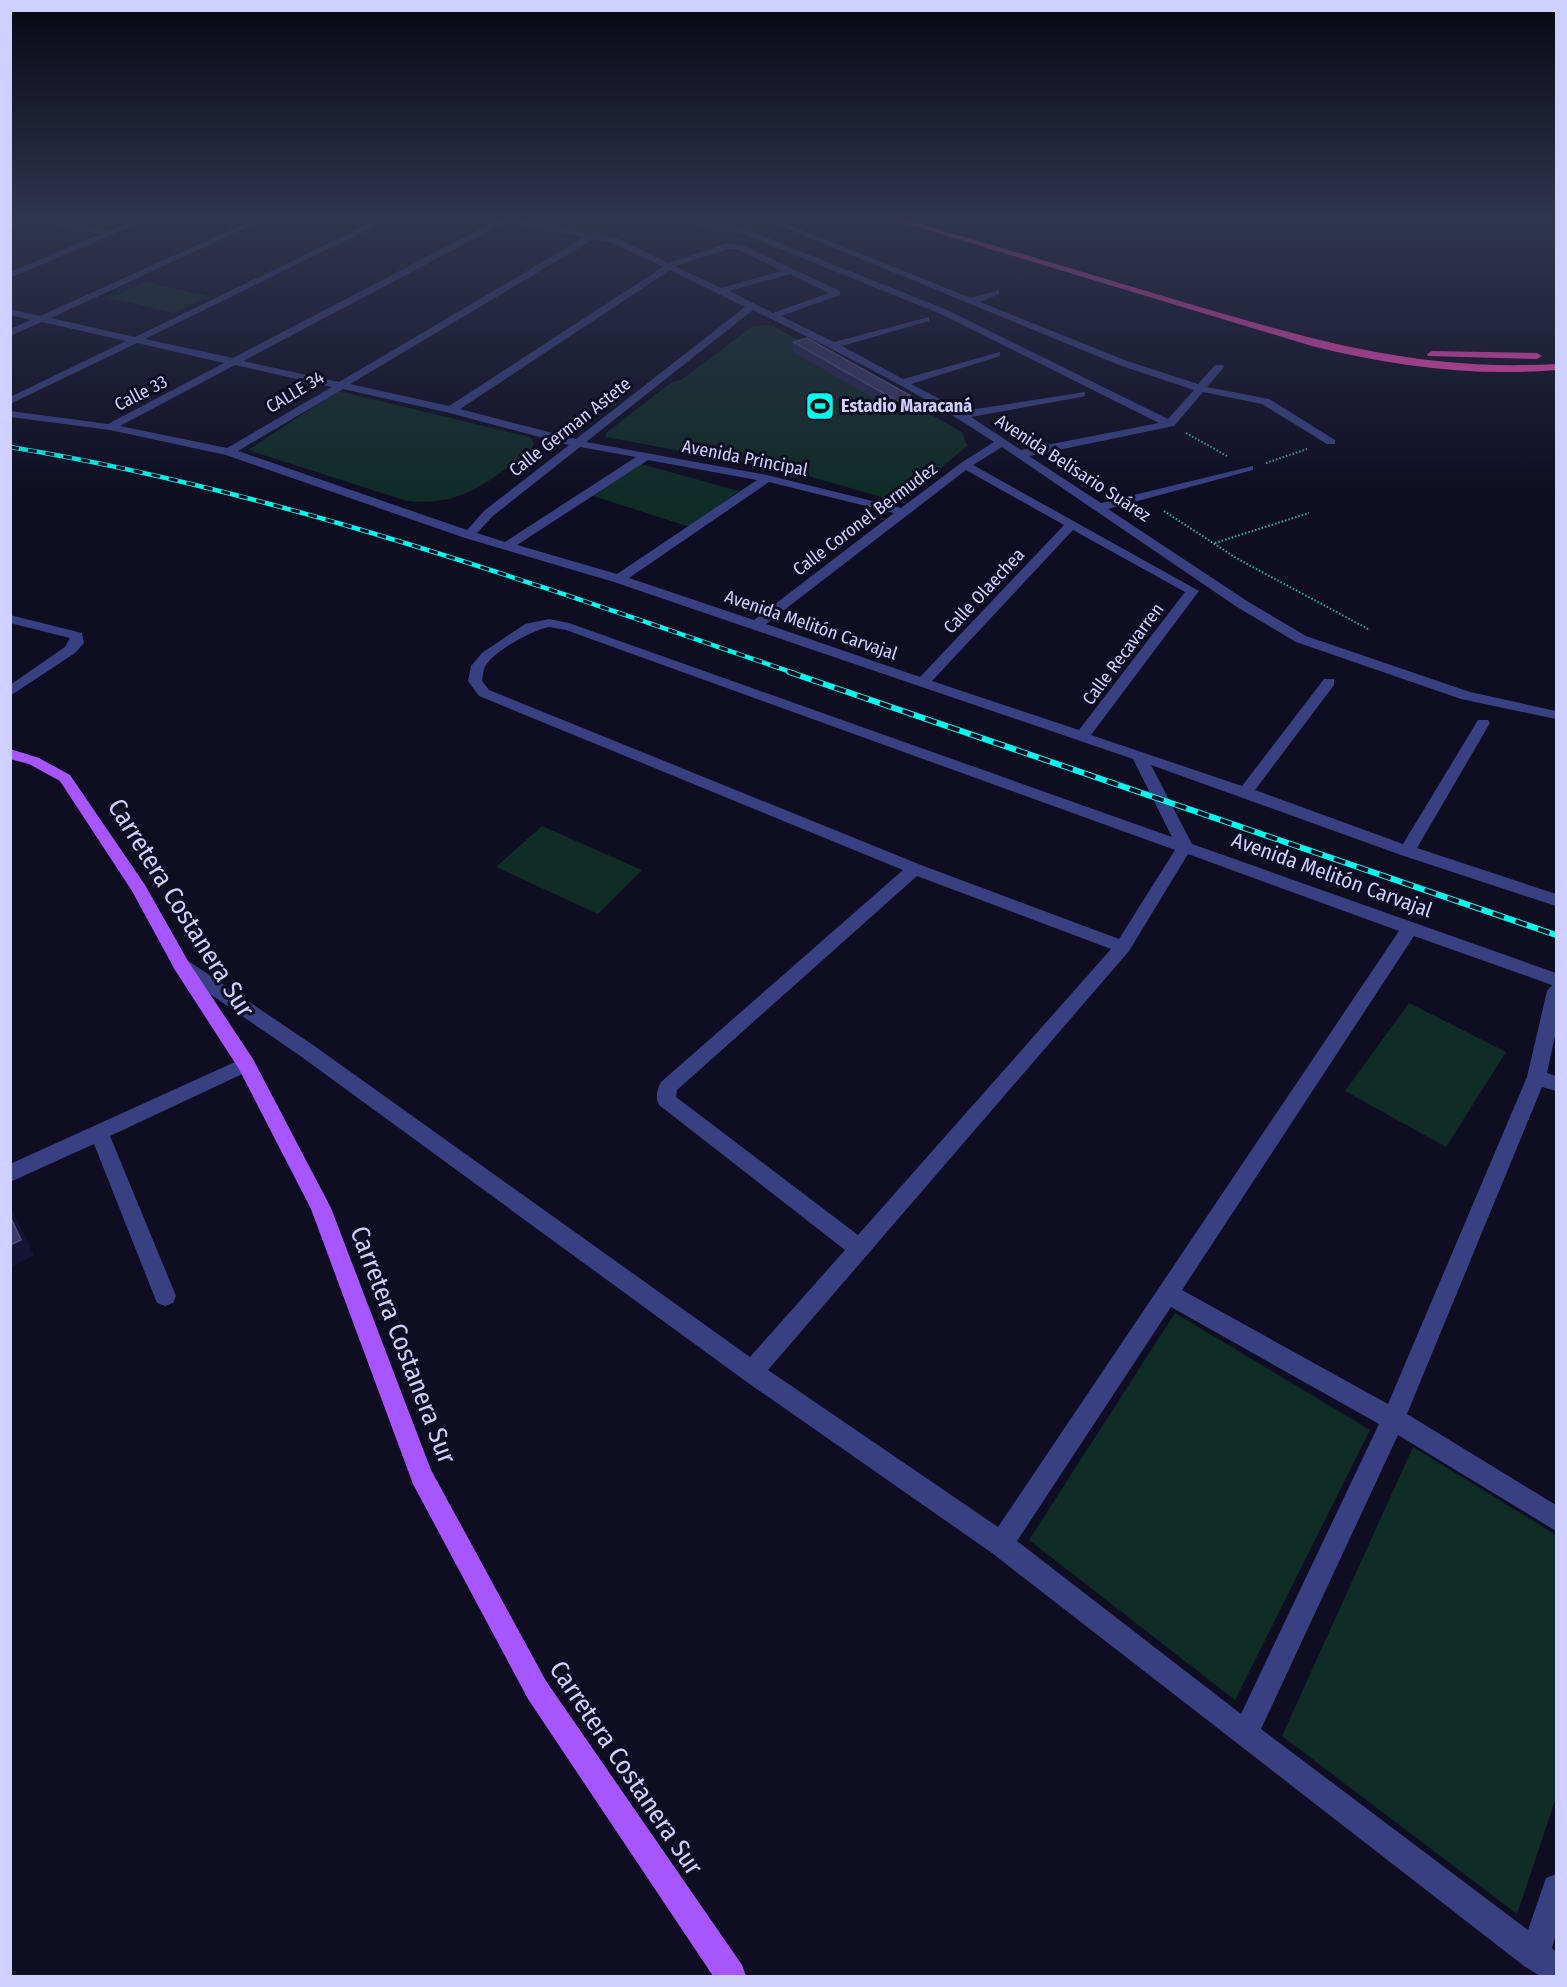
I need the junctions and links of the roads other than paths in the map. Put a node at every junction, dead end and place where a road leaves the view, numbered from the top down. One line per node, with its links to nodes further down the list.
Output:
1 (10, 312): 15 (street, Avenida Principal)
2 (57, 312): 15 (street)
3 (194, 312): 20 (street)
4 (332, 312): 24 (street, Calle 33)
5 (464, 312): 28 (street, CALLE 34)
6 (600, 312): 32 (street)
7 (745, 312): 39 (street, Calle German Astete)
8 (763, 312): 14 (street, Avenida Belisario Suárez)
9 (784, 312): 14 (street)
10 (943, 312): 35 (street)
11 (994, 312): 29 (street)
12 (1207, 312): 26 (highway)
13 (1243, 312): 17 (highway)
14 (772, 316): 21 (street, Avenida Belisario Suárez)
15 (41, 319): 18 (street); 20 (street, Avenida Principal)
16 (926, 319): 21 (street)
17 (1313, 332)
18 (10, 333)
19 (1325, 335): 23 (highway)
20 (136, 340): 24 (street, Avenida Principal); 31 (street)
21 (833, 345): 27 (street, Avenida Belisario Suárez)
22 (996, 354): 27 (street)
23 (1546, 356)
24 (238, 362): 28 (street, Avenida Principal); 36 (street, Calle 33)
25 (1219, 367): 29 (street)
26 (1557, 367)
27 (902, 383): 34 (street, Avenida Belisario Suárez)
28 (338, 385): 32 (street, Avenida Principal); 40 (street, CALLE 34)
29 (1202, 389): 35 (street); 37 (street)
30 (1081, 394): 34 (street)
31 (10, 400)
32 (451, 410): 39 (street, Avenida Principal)
33 (10, 414): 36 (street, Avenida Melitón Carvajal)
34 (961, 415): 38 (street, Avenida Belisario Suárez)
35 (1170, 424): 41 (street)
36 (110, 427): 40 (street, Avenida Melitón Carvajal)
37 (1331, 442)
38 (1001, 443): 41 (street, Avenida Belisario Suárez); 43 (street, Calle Coronel Bermudez)
39 (580, 444): 42 (street, Avenida Principal); 49 (street, Calle German Astete)
40 (228, 452): 49 (street, Avenida Melitón Carvajal)
41 (1020, 454): 46 (street, Avenida Belisario Suárez)
42 (644, 457): 45 (street, Avenida Principal); 50 (street)
43 (965, 465): 47 (street, Calle Coronel Bermudez); 48 (street)
44 (1249, 468): 46 (street)
45 (767, 478): 47 (street, Avenida Principal); 51 (street)
46 (1101, 507): 57 (street, Avenida Belisario Suárez)
47 (903, 512): 53 (street, Calle Coronel Bermudez)
48 (1072, 524): 54 (street, Calle Olaechea); 59 (street, Calle Recavarren)
49 (469, 535): 50 (street, Avenida Melitón Carvajal)
50 (507, 546): 51 (street, Avenida Melitón Carvajal)
51 (619, 579): 53 (street, Avenida Melitón Carvajal)
52 (10, 619): 56 (street)
53 (754, 627): 54 (street, Avenida Melitón Carvajal)
54 (922, 682): 59 (street, Avenida Melitón Carvajal)
55 (1329, 682): 62 (street)
56 (10, 692)
57 (1557, 715)
58 (1483, 723): 64 (street)
59 (1081, 738): 61 (street, Avenida Melitón Carvajal)
60 (10, 754): 69 (main road, Carretera Costanera Sur)
61 (1140, 758): 62 (street, Avenida Melitón Carvajal); 63 (street)
62 (1245, 792): 64 (street, Avenida Melitón Carvajal)
63 (1185, 846): 65 (street, Avenida Melitón Carvajal); 67 (street, Avenida Melitón Carvajal); 68 (street)
64 (1407, 851): 66 (street, Avenida Melitón Carvajal)
65 (915, 869): 68 (street, Avenida Melitón Carvajal); 76 (street)
66 (1557, 900)
67 (1410, 928): 70 (street, Avenida Melitón Carvajal); 77 (street)
68 (1123, 947): 76 (street)
69 (181, 965): 72 (main road, Carretera Costanera Sur); 79 (street)
70 (1557, 980)
71 (1557, 991): 73 (street)
72 (246, 1064): 74 (street); 86 (main road, Carretera Costanera Sur)
73 (1547, 1081): 80 (street)
74 (99, 1133): 75 (street); 78 (street)
75 (10, 1174)
76 (859, 1248): 79 (street)
77 (1166, 1293): 80 (street); 82 (street)
78 (165, 1296)
79 (752, 1372): 82 (street)
80 (1393, 1419): 81 (street); 83 (street)
81 (1557, 1519)
82 (1001, 1544): 83 (street)
83 (1245, 1734): 85 (street)
84 (1557, 1888): 85 (street)
85 (1546, 1963)
86 (731, 1977)

